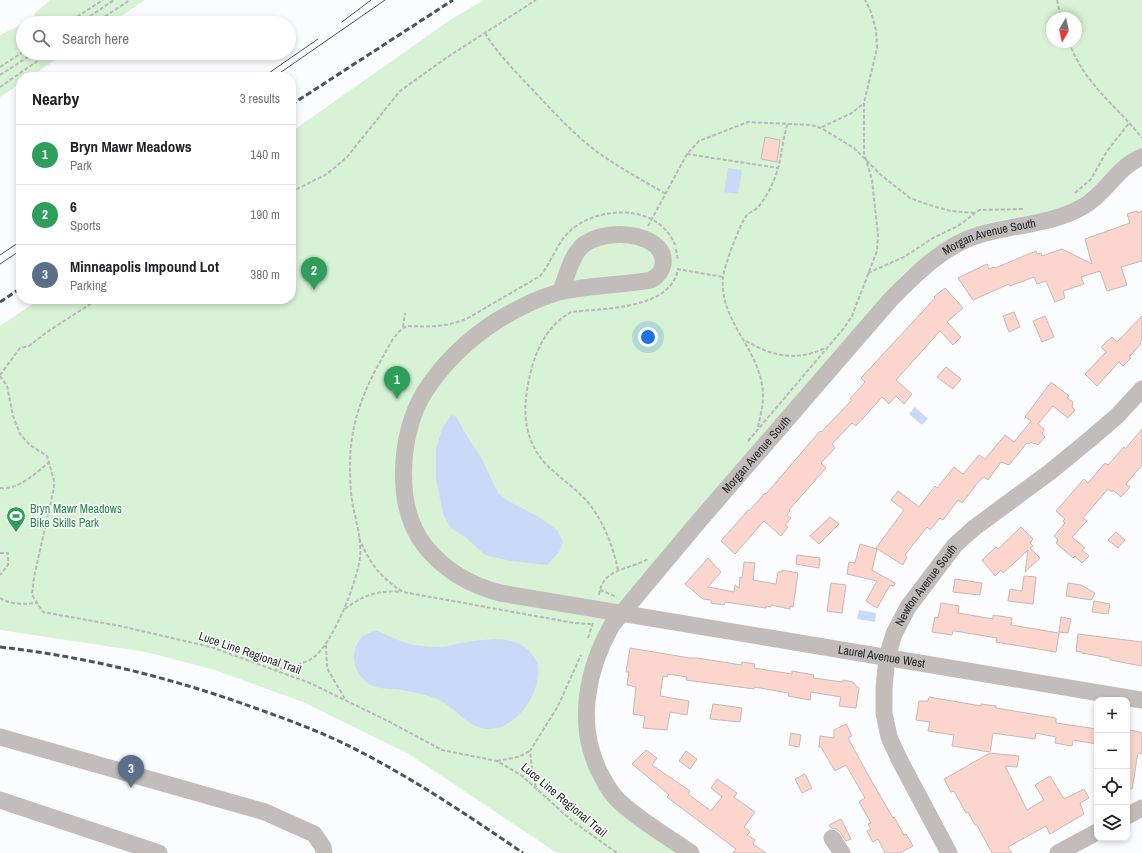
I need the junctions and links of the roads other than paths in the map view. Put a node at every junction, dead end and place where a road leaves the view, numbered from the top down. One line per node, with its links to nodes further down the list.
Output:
1 (1142, 157): 4 (street, Morgan Avenue South)
2 (560, 292): 2 (street, Laurel Avenue West); 4 (street, Laurel Avenue West)
3 (1142, 389): 5 (street, Newton Avenue South)
4 (622, 607): 5 (street, Laurel Avenue West); 15 (street, Morgan Avenue South)
5 (887, 657): 6 (street, Laurel Avenue West); 17 (street, Newton Avenue South)
6 (1142, 700)
7 (0, 737): 14 (street)
8 (0, 800): 13 (street)
9 (1142, 808): 10 (street)
10 (1130, 814)
11 (1094, 834): 18 (street)
12 (832, 838): 16 (street)
13 (158, 853)
14 (324, 853)
15 (691, 853)
16 (842, 853)
17 (949, 853)
18 (1058, 853)

